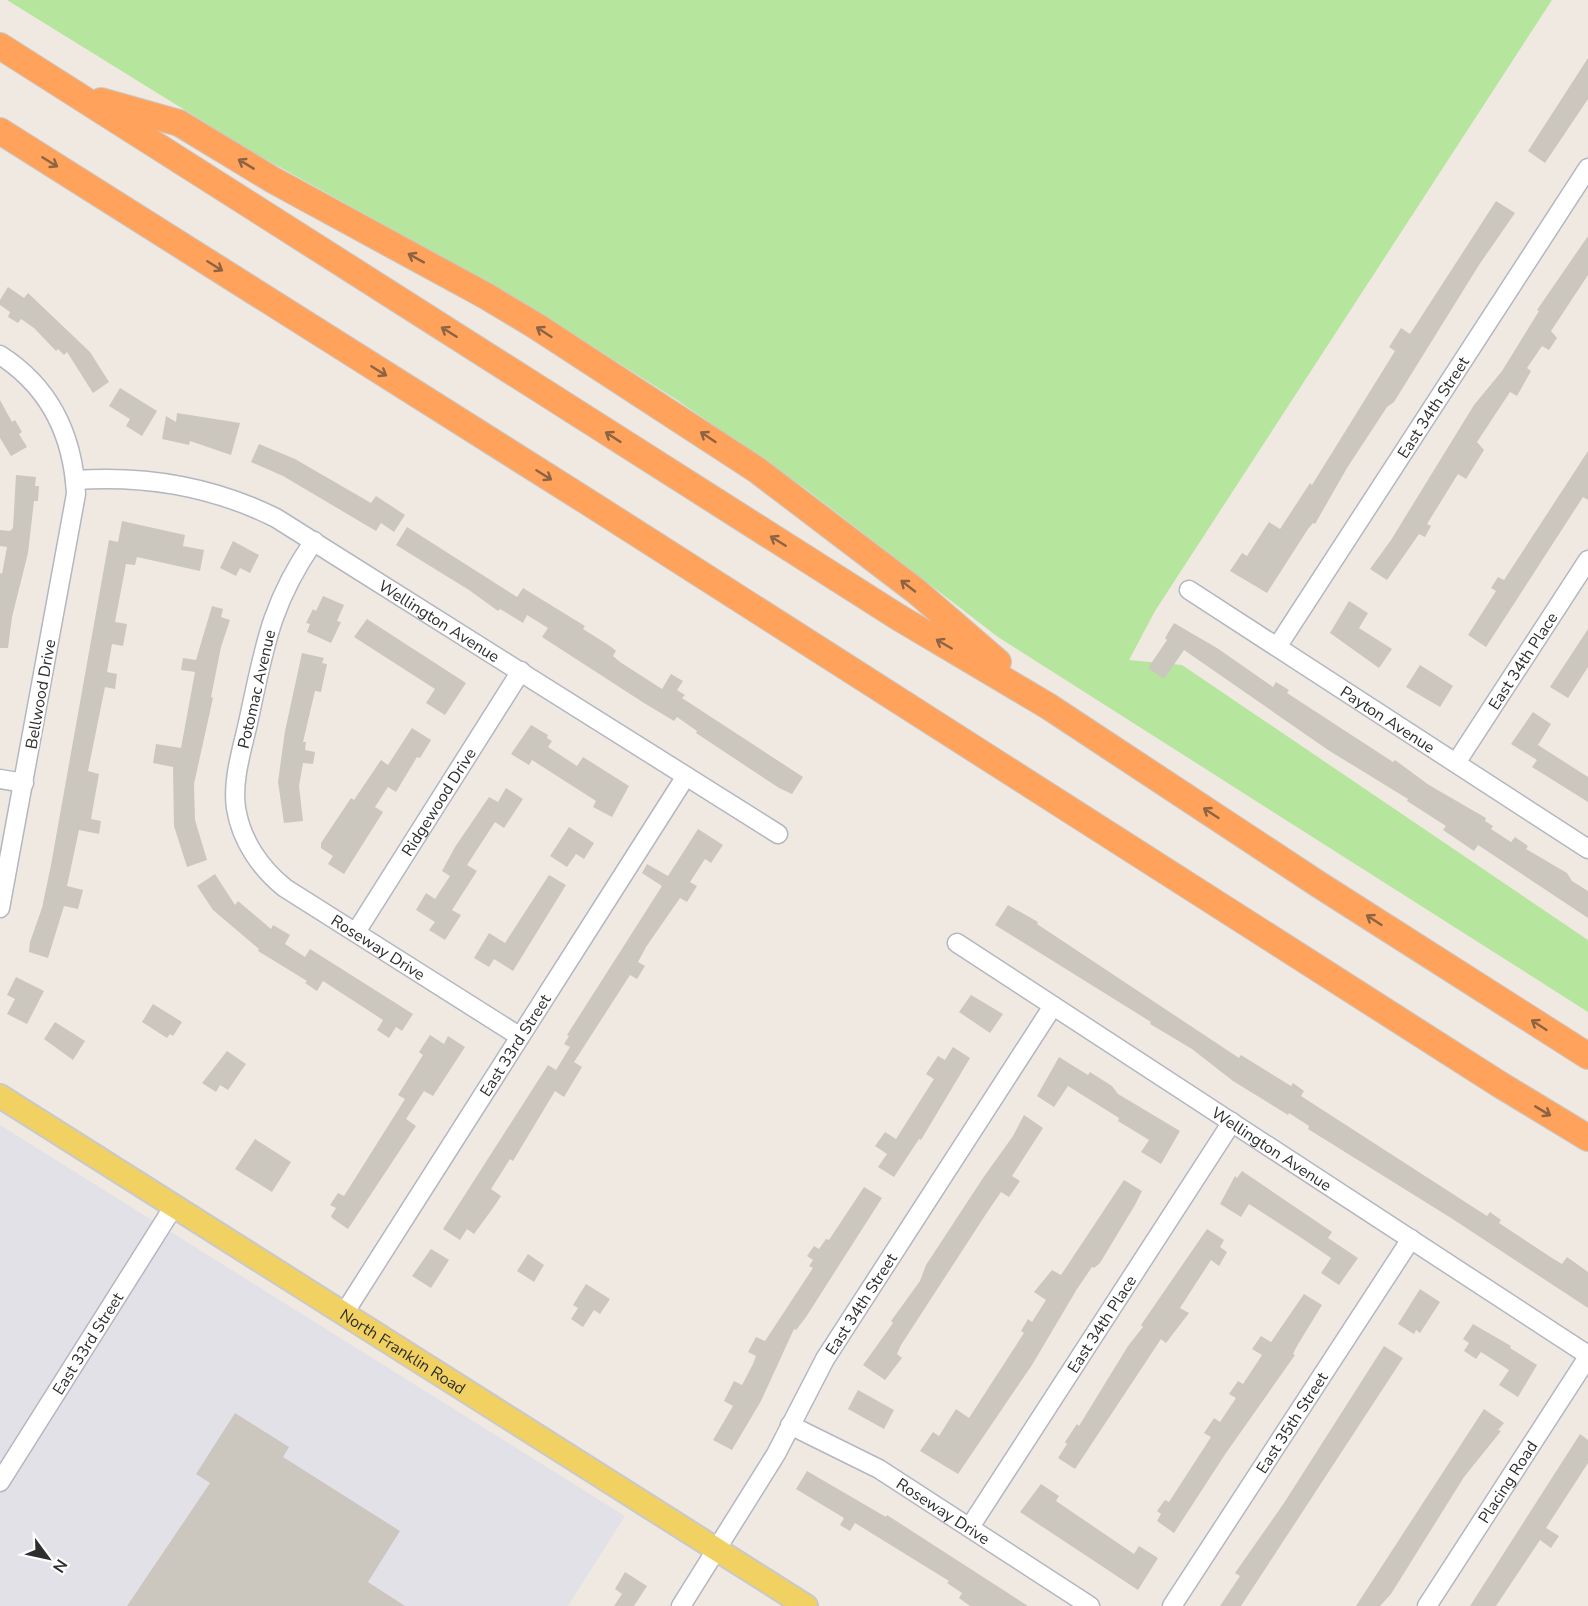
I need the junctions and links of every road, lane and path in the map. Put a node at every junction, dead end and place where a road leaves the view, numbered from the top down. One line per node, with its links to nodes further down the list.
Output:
1 (0, 46): 2 (highway)
2 (73, 93): 12 (highway, one-way to 2); 12 (highway, one-way to 2)
3 (0, 131): 28 (highway, one-way to 28)
4 (1588, 168): 10 (street, East 34th Street)
5 (0, 355): 6 (street, Bellwood Drive)
6 (75, 480): 7 (street, Wellington Avenue); 16 (street, Bellwood Drive)
7 (314, 541): 11 (street, Wellington Avenue); 18 (street, Potomac Avenue)
8 (1588, 560): 13 (street, East 34th Place)
9 (1189, 590): 10 (street, Payton Avenue)
10 (1277, 647): 13 (street, Payton Avenue)
11 (521, 671): 14 (street, Wellington Avenue); 21 (street, Ridgewood Drive)
12 (1048, 706): 25 (highway, one-way to 12)
13 (1455, 763): 19 (street, Payton Avenue)
14 (686, 776): 17 (street, Wellington Avenue); 24 (street, East 33rd Street)
15 (0, 779): 16 (street)
16 (24, 783): 20 (street, Bellwood Drive)
17 (778, 834)
18 (249, 845): 21 (street, Roseway Drive)
19 (1588, 849)
20 (0, 908)
21 (356, 932): 24 (street, Roseway Drive)
22 (957, 943): 23 (street, Wellington Avenue)
23 (1053, 1006): 27 (street, Wellington Avenue); 33 (street, East 34th Street)
24 (519, 1036): 31 (street, East 33rd Street)
25 (1588, 1056)
26 (0, 1096): 29 (main road, North Franklin Road)
27 (1232, 1122): 30 (street, Wellington Avenue); 35 (street, East 34th Place)
28 (1588, 1138)
29 (174, 1206): 31 (main road, North Franklin Road); 34 (street, East 33rd Street)
30 (1411, 1239): 32 (street, Wellington Avenue); 40 (street, East 35th Street)
31 (344, 1315): 36 (main road, North Franklin Road)
32 (1588, 1356): 41 (street, Placing Road)
33 (790, 1425): 35 (street, Roseway Drive); 36 (street, East 34th Street)
34 (0, 1482)
35 (970, 1527): 39 (street, Roseway Drive)
36 (716, 1549): 37 (street, East 34th Street); 38 (main road, North Franklin Road)
37 (681, 1606)
38 (806, 1606)
39 (1090, 1606)
40 (1172, 1606)
41 (1427, 1606)

